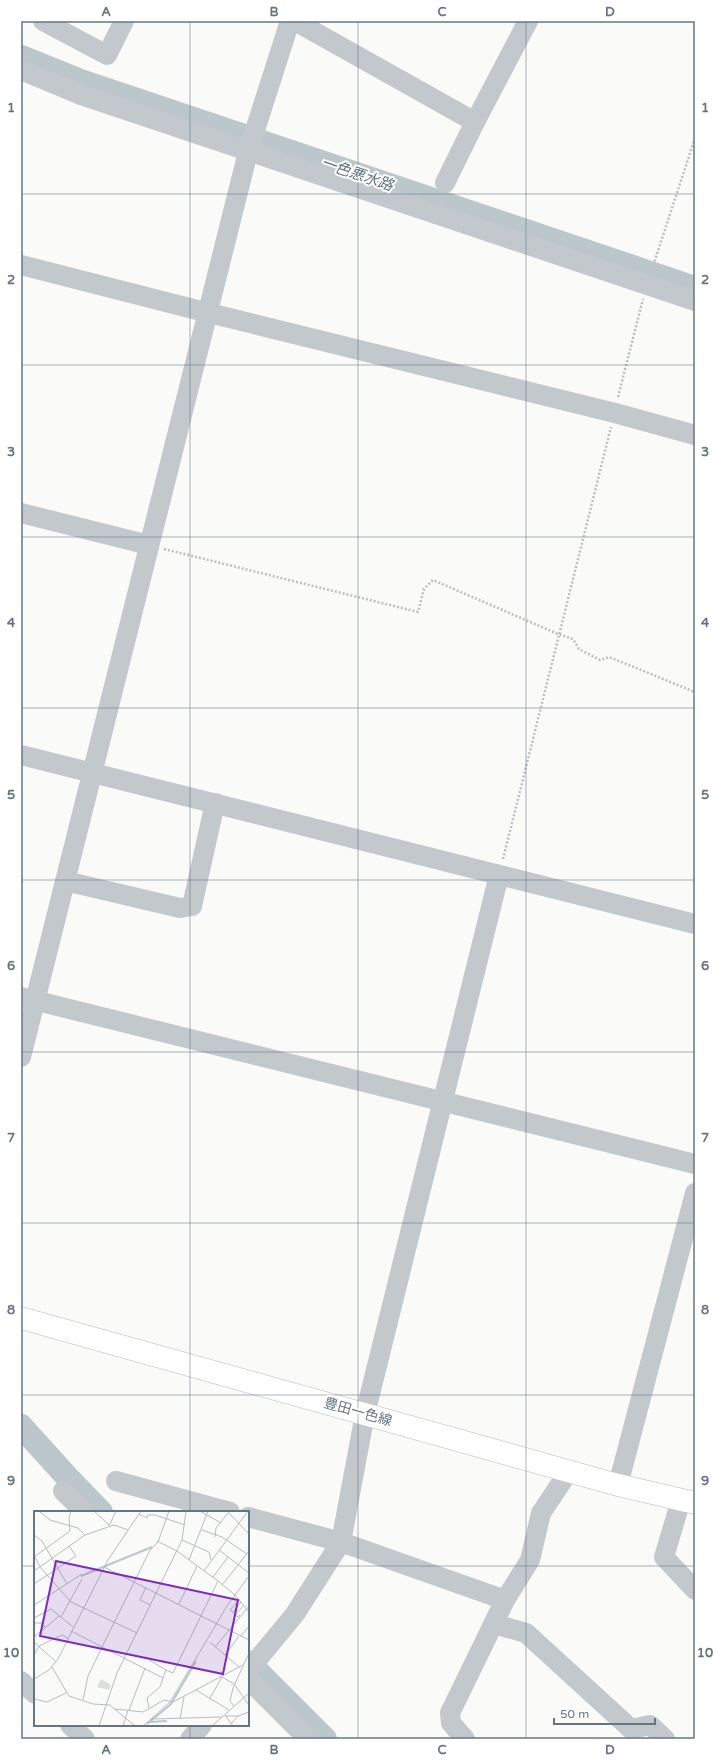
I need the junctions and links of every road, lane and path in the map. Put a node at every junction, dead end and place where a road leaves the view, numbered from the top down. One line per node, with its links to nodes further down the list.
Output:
1 (43, 21): 5 (street)
2 (290, 21): 9 (street)
3 (295, 21): 7 (street)
4 (528, 21): 7 (street)
5 (118, 23)
6 (21, 70): 9 (street)
7 (475, 122): 10 (street)
8 (695, 138): 12 (path)
9 (248, 152): 12 (street); 14 (street)
10 (445, 183)
11 (21, 265): 14 (street)
12 (646, 285): 13 (street); 15 (path)
13 (695, 301)
14 (209, 313): 15 (street); 18 (street)
15 (615, 413): 16 (street); 19 (path)
16 (695, 435)
17 (21, 513): 18 (street)
18 (149, 545): 19 (path); 22 (street)
19 (558, 634): 20 (path); 24 (path)
20 (695, 692)
21 (21, 755): 22 (street)
22 (92, 772): 23 (street); 25 (street)
23 (215, 803): 24 (street); 25 (street)
24 (499, 875): 26 (street); 29 (street)
25 (65, 881): 27 (street)
26 (695, 924)
27 (28, 999): 28 (street); 29 (street)
28 (21, 1057)
29 (443, 1101): 30 (street); 33 (street)
30 (695, 1164)
31 (695, 1193): 36 (street)
32 (21, 1318): 33 (main road, 豊田一色線)
33 (365, 1414): 34 (main road, 豊田一色線); 42 (street)
34 (568, 1471): 36 (main road, 豊田一色線); 44 (street)
35 (116, 1481): 40 (street)
36 (618, 1485): 38 (main road, 豊田一色線)
37 (63, 1491): 39 (street)
38 (688, 1501): 43 (street)
39 (83, 1511)
40 (226, 1511)
41 (249, 1517): 42 (street)
42 (341, 1542): 44 (street); 46 (street)
43 (695, 1590)
44 (505, 1600): 45 (street)
45 (494, 1624): 51 (street); 54 (street)
46 (249, 1670)
47 (249, 1680): 53 (street)
48 (21, 1681): 49 (street)
49 (34, 1693)
50 (201, 1726): 52 (street)
51 (628, 1734): 55 (street)
52 (190, 1739)
53 (308, 1739)
54 (465, 1739)
55 (665, 1739)

